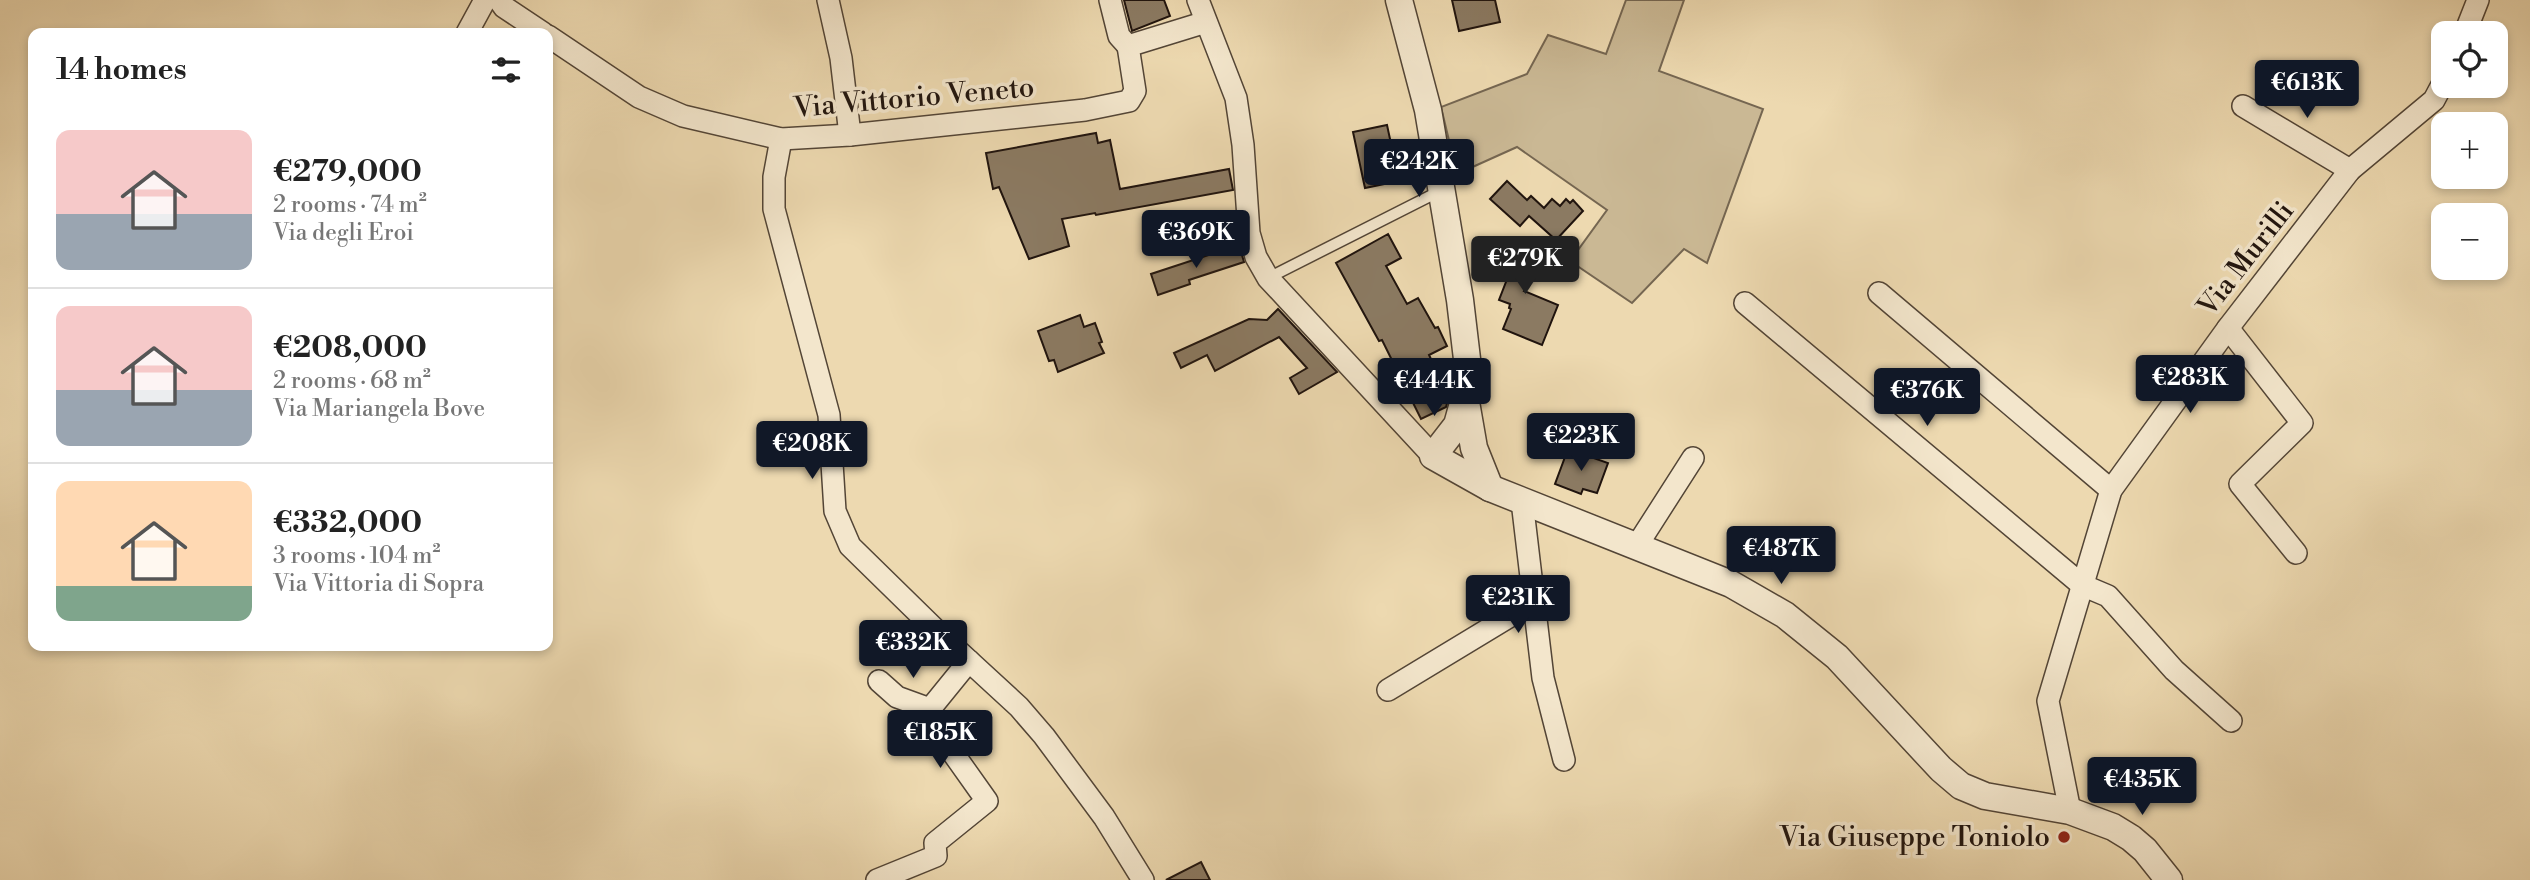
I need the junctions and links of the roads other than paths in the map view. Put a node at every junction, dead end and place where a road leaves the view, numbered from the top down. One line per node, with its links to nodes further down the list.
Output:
1 (485, 0): 10 (street)
2 (499, 0): 11 (street)
3 (828, 0): 16 (street)
4 (1110, 0): 13 (street)
5 (1198, 0): 9 (street)
6 (1399, 0): 19 (street)
7 (2478, 0): 8 (street)
8 (2470, 21)
9 (1206, 22): 13 (street); 20 (street)
10 (470, 28)
11 (536, 28)
12 (553, 39): 17 (street, Via Vittorio Veneto)
13 (1128, 46): 16 (street, Via Vittorio Veneto)
14 (2435, 98): 18 (street, Via Murilli)
15 (2243, 106): 18 (street)
16 (850, 135): 17 (street, Via Vittorio Veneto)
17 (781, 139): 34 (street)
18 (2350, 170): 23 (street, Via Murilli)
19 (1441, 191): 20 (lane); 24 (street)
20 (1268, 278): 25 (street)
21 (1878, 293): 28 (street)
22 (1745, 303): 32 (street)
23 (2228, 328): 28 (street, Via Murilli); 31 (street)
24 (1465, 397): 25 (street); 27 (street)
25 (1433, 456): 27 (street)
26 (1693, 457): 30 (street)
27 (1490, 488): 29 (street)
28 (2111, 490): 32 (street, Via Murilli)
29 (1521, 501): 30 (street); 33 (street)
30 (1636, 547): 40 (street)
31 (2296, 553)
32 (2082, 585): 38 (street); 40 (street, Via Murilli)
33 (1535, 601): 36 (street); 39 (street)
34 (969, 661): 37 (street); 41 (street)
35 (879, 681): 37 (street)
36 (1388, 690)
37 (930, 709): 42 (street)
38 (2231, 721)
39 (1564, 760)
40 (2070, 811): 43 (street)
41 (1141, 879)
42 (877, 880)
43 (2169, 880)

